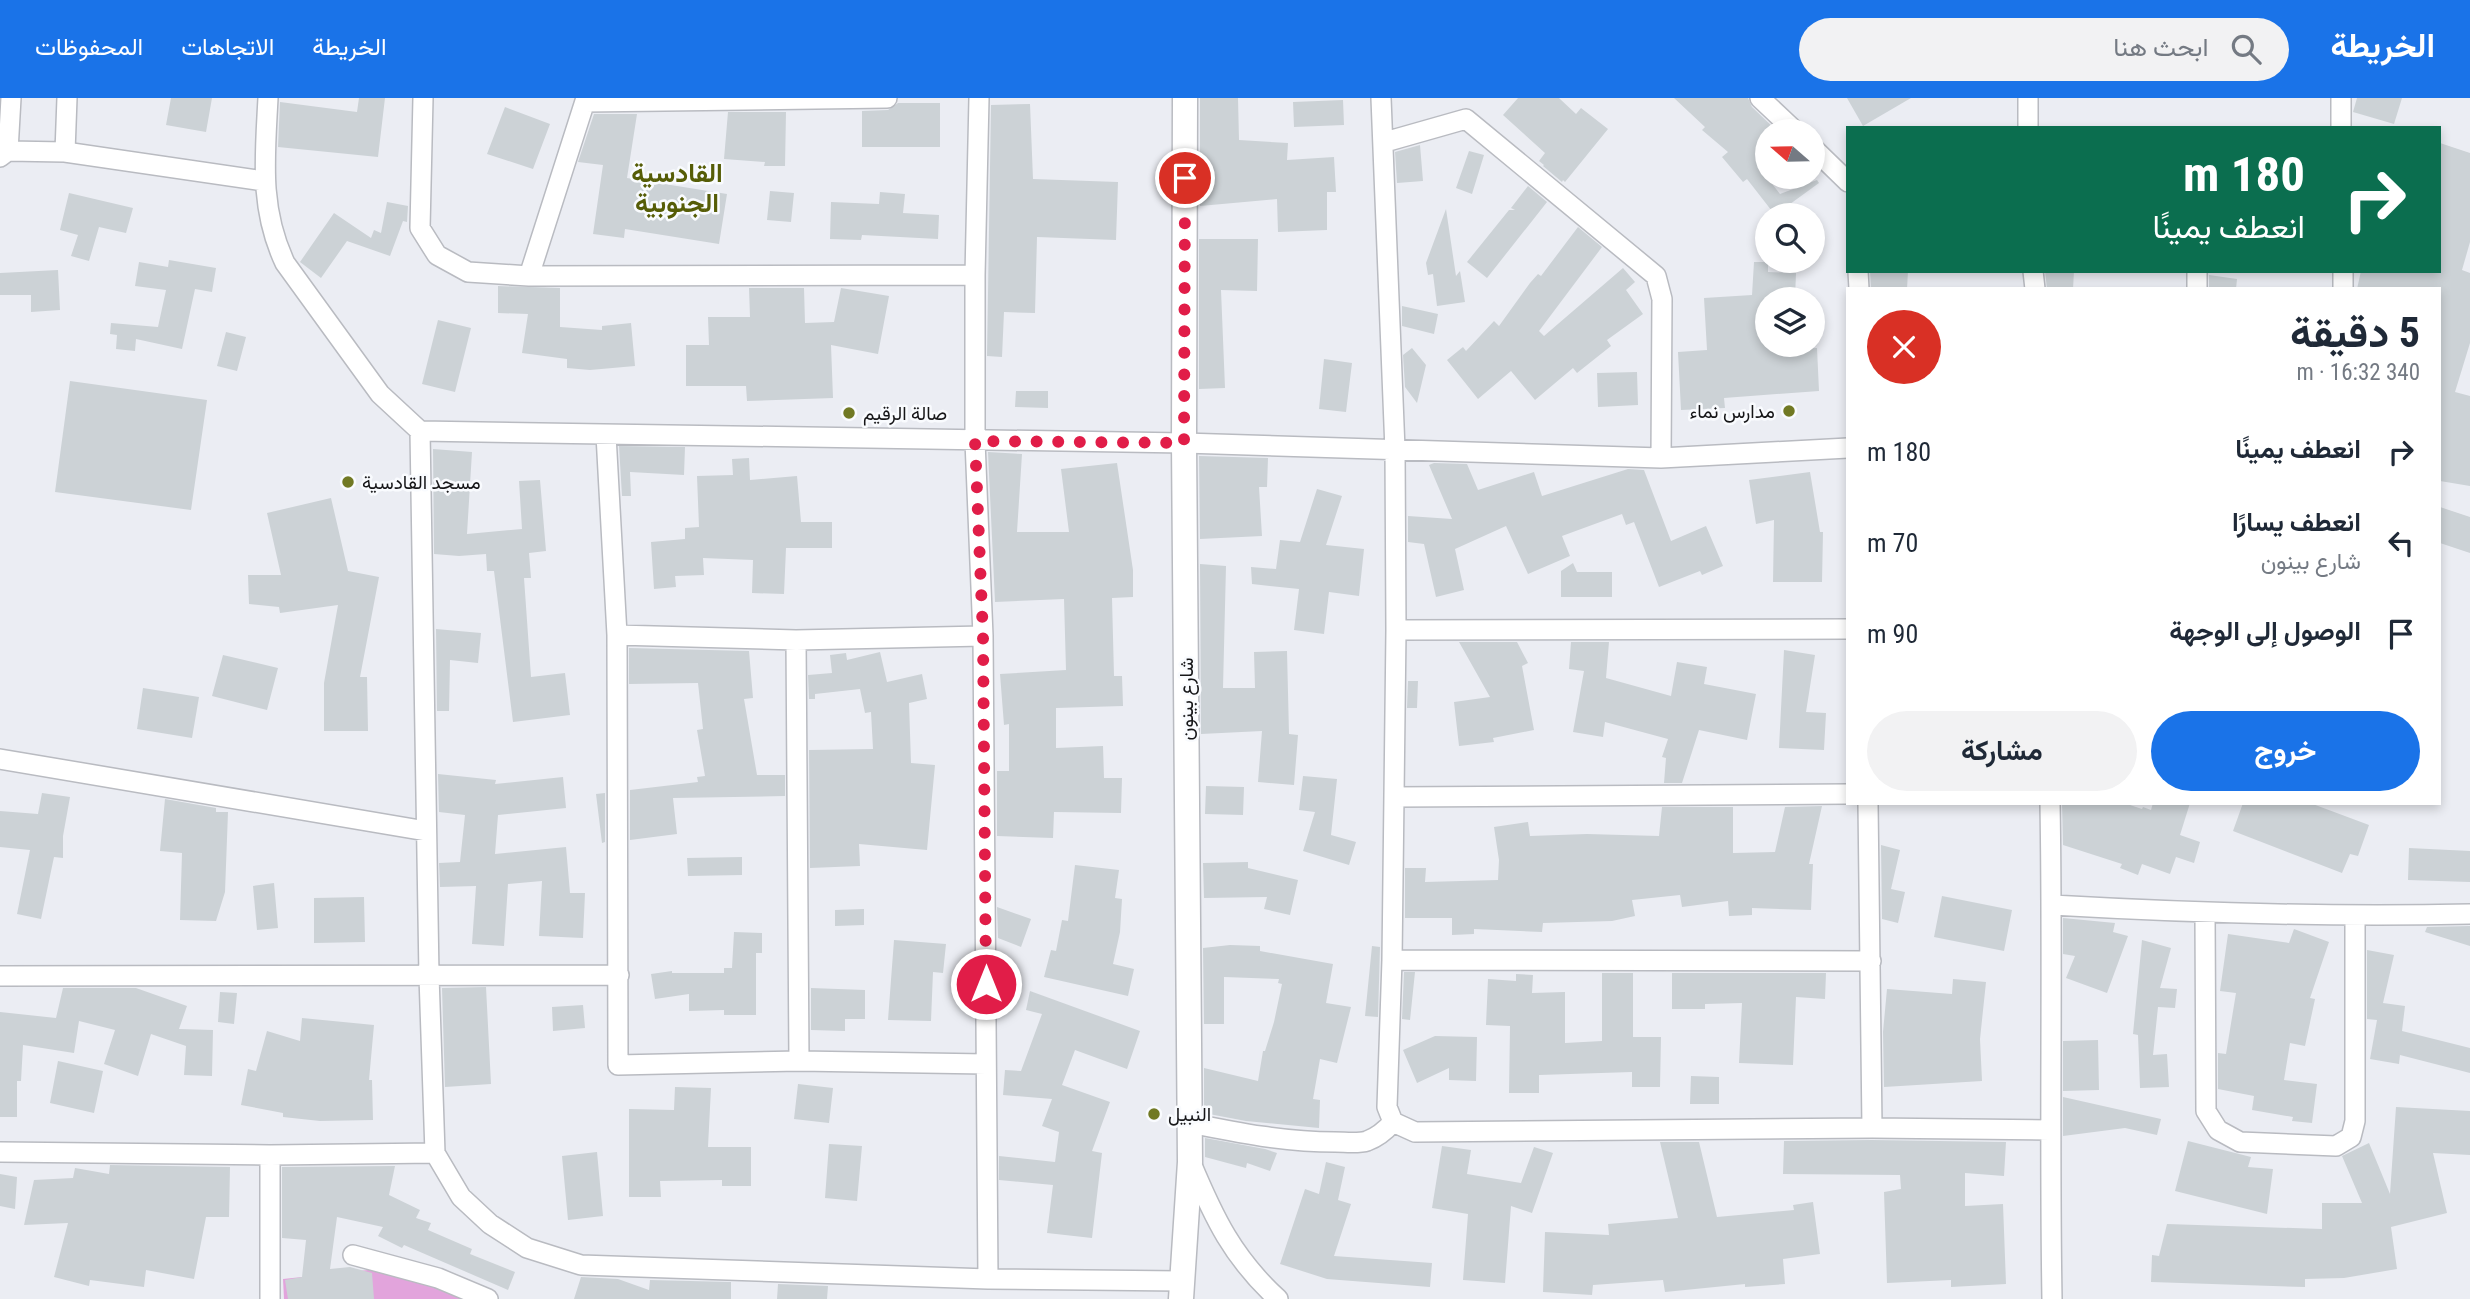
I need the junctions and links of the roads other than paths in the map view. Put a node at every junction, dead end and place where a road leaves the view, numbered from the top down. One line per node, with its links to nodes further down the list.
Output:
1 (11, 98): 18 (street)
2 (67, 98): 17 (street)
3 (268, 98): 21 (street)
4 (423, 98): 23 (street)
5 (887, 98): 12 (street)
6 (979, 98): 22 (street)
7 (1185, 98): 27 (street, شارع بينون)
8 (1381, 98): 16 (street)
9 (1760, 98): 13 (street)
10 (2028, 98): 14 (street)
11 (2341, 98): 15 (street)
12 (586, 100): 23 (street)
13 (1782, 119)
14 (2028, 126)
15 (2342, 126)
16 (1385, 142): 29 (street); 30 (street)
17 (65, 152): 18 (street); 21 (street)
18 (4, 154)
19 (1825, 160): 20 (street)
20 (1846, 180)
21 (264, 181): 24 (street)
22 (975, 275): 23 (street); 26 (street)
23 (528, 276)
24 (420, 431): 25 (street); 41 (street)
25 (606, 435): 26 (street); 33 (street)
26 (975, 441): 27 (street); 34 (street)
27 (1184, 443): 29 (street); 54 (street, شارع بينون)
28 (1846, 448): 30 (street)
29 (1395, 450): 30 (street); 32 (street)
30 (1661, 458)
31 (1846, 629): 32 (street)
32 (1396, 630): 38 (street)
33 (617, 635): 35 (street); 48 (street)
34 (983, 636): 35 (street); 52 (street)
35 (796, 640): 51 (street)
36 (0, 758): 41 (street)
37 (1846, 794): 38 (street)
38 (1394, 797): 46 (street)
39 (1868, 805): 47 (street)
40 (2050, 805): 42 (street)
41 (426, 831): 50 (street)
42 (2052, 905): 43 (street); 56 (street)
43 (2205, 914): 45 (street); 45 (street)
44 (2470, 914): 45 (street)
45 (2356, 917)
46 (1392, 960): 47 (street); 53 (street)
47 (1871, 961): 55 (street)
48 (619, 975): 50 (street); 51 (street)
49 (0, 976): 50 (street)
50 (429, 976): 58 (street)
51 (799, 1061): 52 (street)
52 (986, 1063): 62 (street)
53 (1393, 1122): 54 (street); 55 (street)
54 (1190, 1123): 60 (street, شارع بينون)
55 (1872, 1128): 56 (street)
56 (2049, 1130): 67 (street)
57 (0, 1152): 59 (street)
58 (435, 1153): 59 (street); 62 (street)
59 (270, 1155): 64 (street)
60 (1190, 1162): 63 (street, شارع بينون); 66 (street)
61 (353, 1255): 65 (street)
62 (988, 1279): 63 (street)
63 (1181, 1290)
64 (270, 1299)
65 (488, 1299)
66 (1278, 1299)
67 (2052, 1299)

